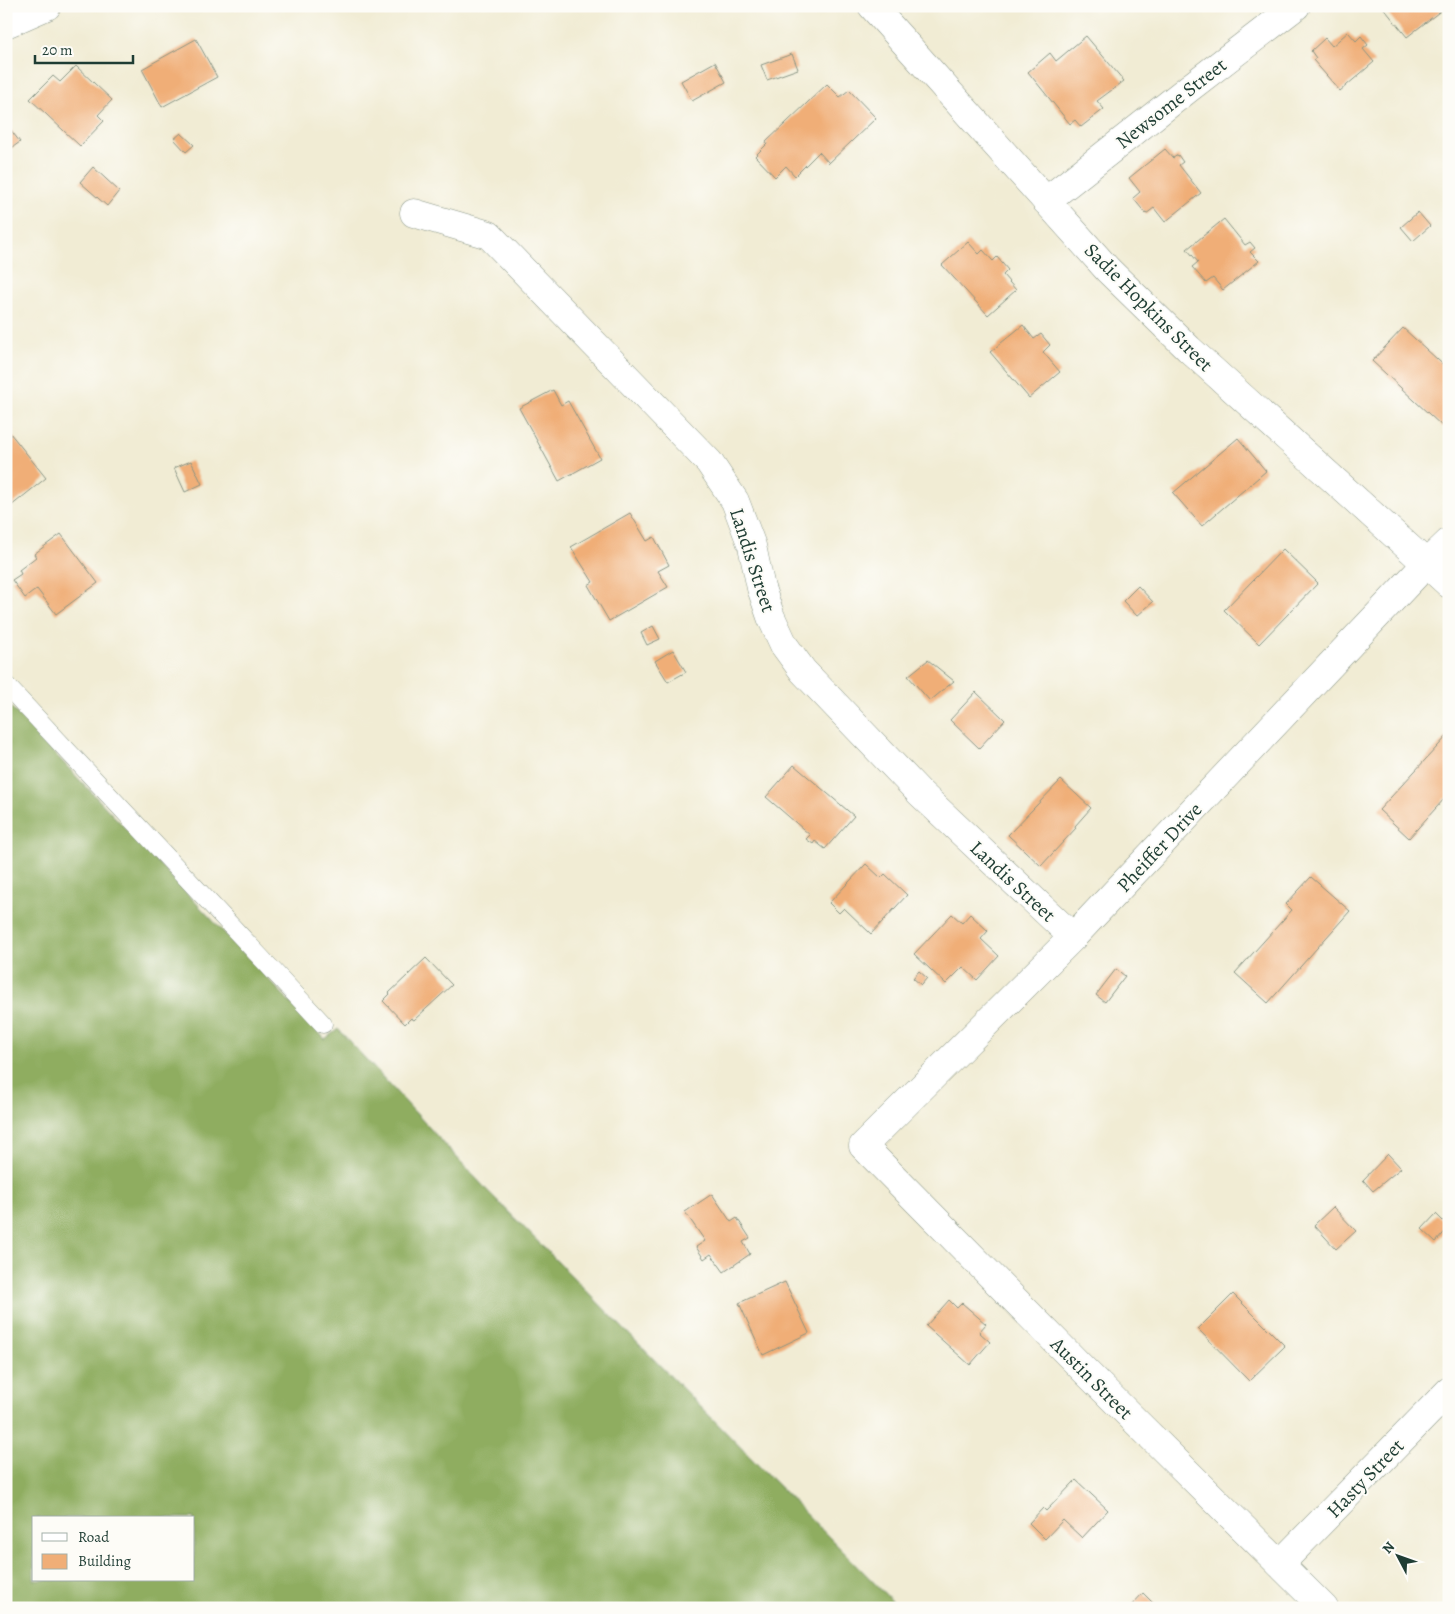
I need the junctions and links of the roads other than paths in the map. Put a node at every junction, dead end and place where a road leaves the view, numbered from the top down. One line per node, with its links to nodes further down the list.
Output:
1 (47, 6): 4 (street)
2 (872, 6): 5 (street, Sadie Hopkins Street)
3 (1296, 6): 5 (street, Newsome Street)
4 (6, 24)
5 (1046, 201): 8 (street, Sadie Hopkins Street)
6 (414, 213): 11 (street, Landis Street)
7 (1449, 542): 8 (street, Pheiffer Drive)
8 (1426, 563): 9 (street, Sadie Hopkins Street); 11 (street, Pheiffer Drive)
9 (1449, 584)
10 (6, 685): 12 (lane)
11 (1073, 937): 13 (street, Pheiffer Drive)
12 (323, 1024)
13 (863, 1146): 15 (street, Austin Street)
14 (1449, 1391): 15 (street, Hasty Street)
15 (1280, 1564): 16 (street, Austin Street)
16 (1324, 1608)

